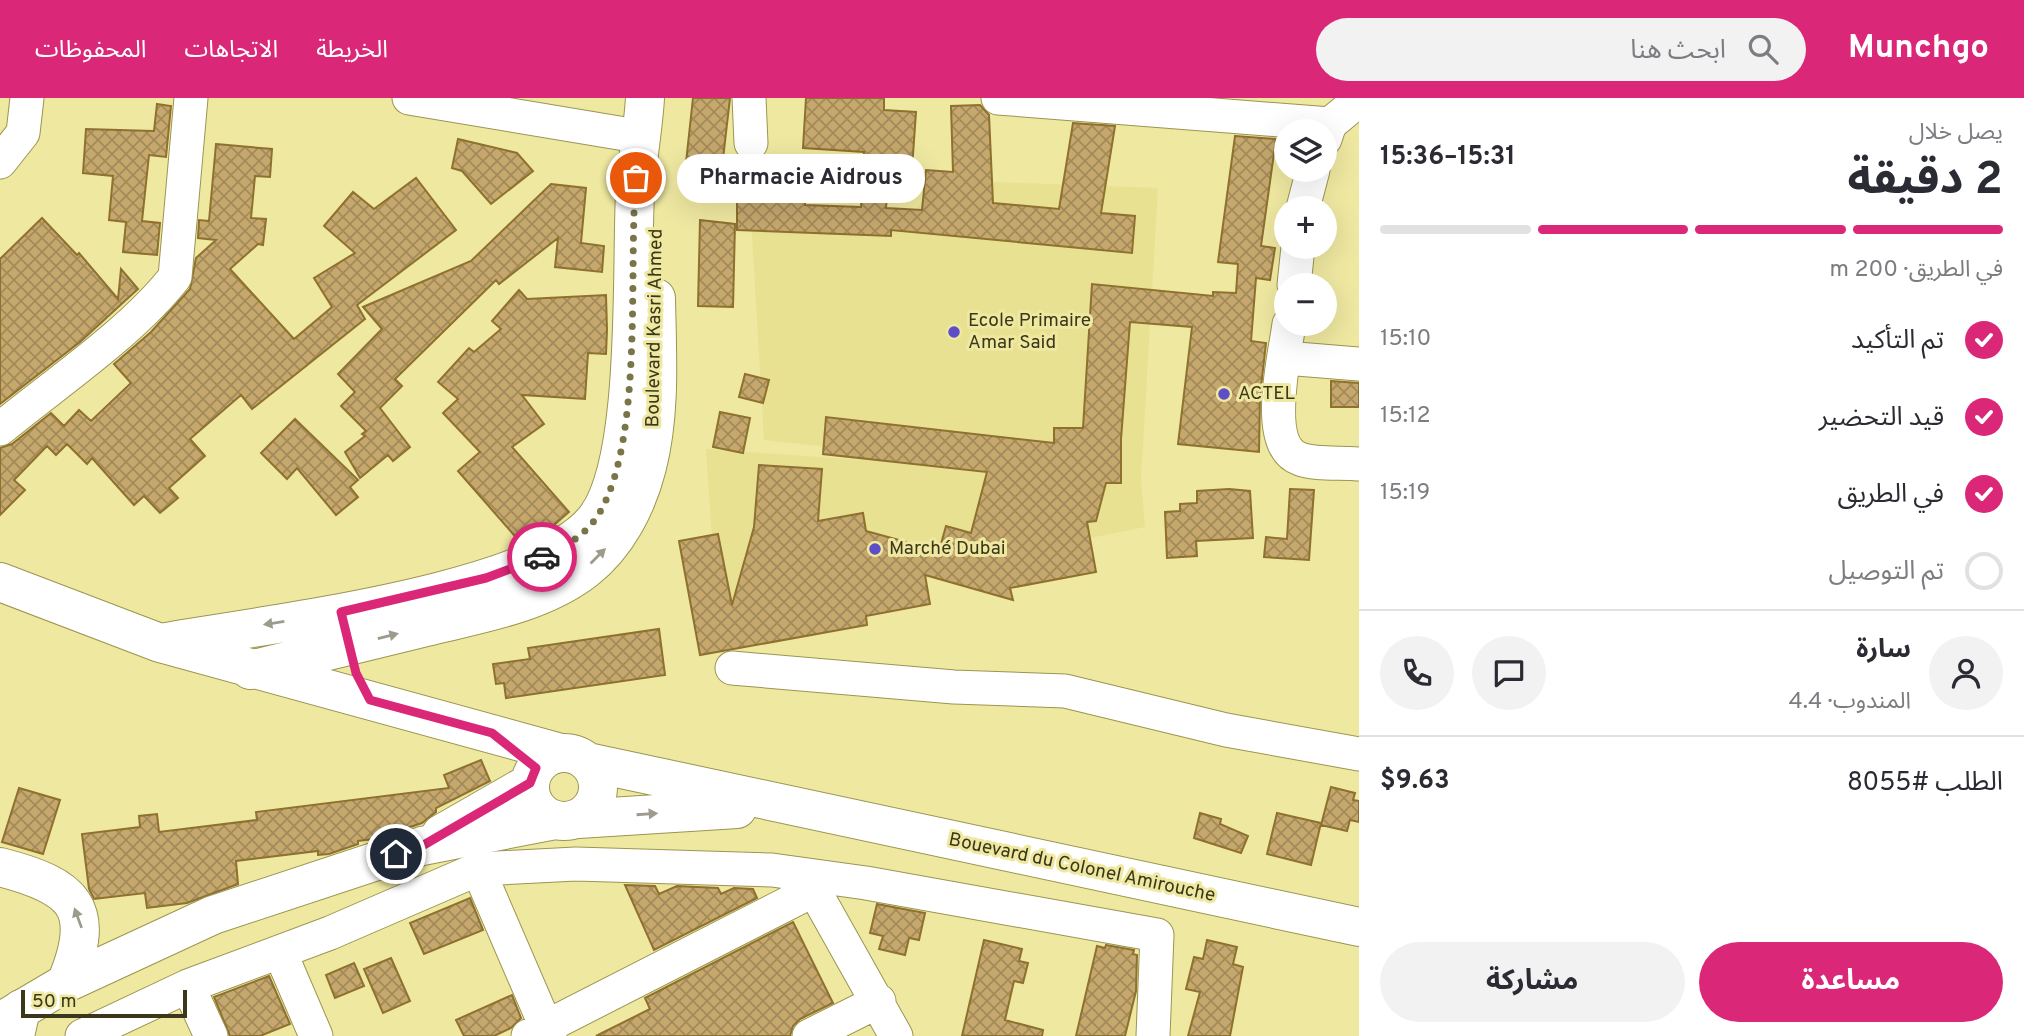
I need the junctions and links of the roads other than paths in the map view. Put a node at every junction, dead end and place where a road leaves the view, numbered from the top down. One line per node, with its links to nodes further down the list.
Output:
1 (27, 98): 12 (street)
2 (191, 98): 16 (street)
3 (409, 98): 10 (street)
4 (645, 98): 10 (main road, Boulevard Kasri Ahmed)
5 (749, 98): 11 (street)
6 (998, 98): 9 (street)
7 (1359, 100): 8 (street)
8 (1337, 121)
9 (1274, 126)
10 (643, 137): 19 (main road, Boulevard Kasri Ahmed)
11 (751, 143)
12 (0, 162)
13 (1288, 336): 14 (street)
14 (1285, 358): 15 (street); 17 (street)
15 (1359, 364)
16 (0, 429)
17 (1359, 464)
18 (0, 582): 20 (main road, Bouevard du Colonel Amirouche)
19 (346, 629): 20 (main road, Boulevard Kasri Ahmed, one-way to 20); 22 (main road, Boulevard Kasri Ahmed); 23 (main road)
20 (160, 643): 22 (main road, Bouevard du Colonel Amirouche)
21 (733, 668): 24 (street)
22 (250, 670): 23 (main road, Bouevard du Colonel Amirouche)
23 (370, 700): 25 (main road, Bouevard du Colonel Amirouche)
24 (1359, 754)
25 (554, 766): 26 (main road, Bouevard du Colonel Amirouche); 27 (main road); 27 (main road); 28 (main road)
26 (806, 808): 27 (main road, Bouevard du Colonel Amirouche, one-way to 26); 33 (main road, Bouevard du Colonel Amirouche)
27 (567, 819): 28 (main road, Bouevard du Colonel Amirouche)
28 (422, 846): 35 (main road)
29 (0, 867): 35 (main road, one-way to 29)
30 (478, 869): 31 (street); 34 (street); 40 (street)
31 (772, 870): 32 (street); 46 (street)
32 (814, 890): 37 (street); 40 (street)
33 (1359, 927)
34 (280, 952): 36 (street); 43 (street)
35 (66, 983): 38 (main road)
36 (188, 986): 39 (street); 42 (street)
37 (879, 1001): 44 (street); 45 (street)
38 (12, 1022)
39 (117, 1029): 41 (street)
40 (541, 1033)
41 (82, 1036)
42 (211, 1036)
43 (316, 1036)
44 (809, 1036)
45 (896, 1036)
46 (1153, 1036)

